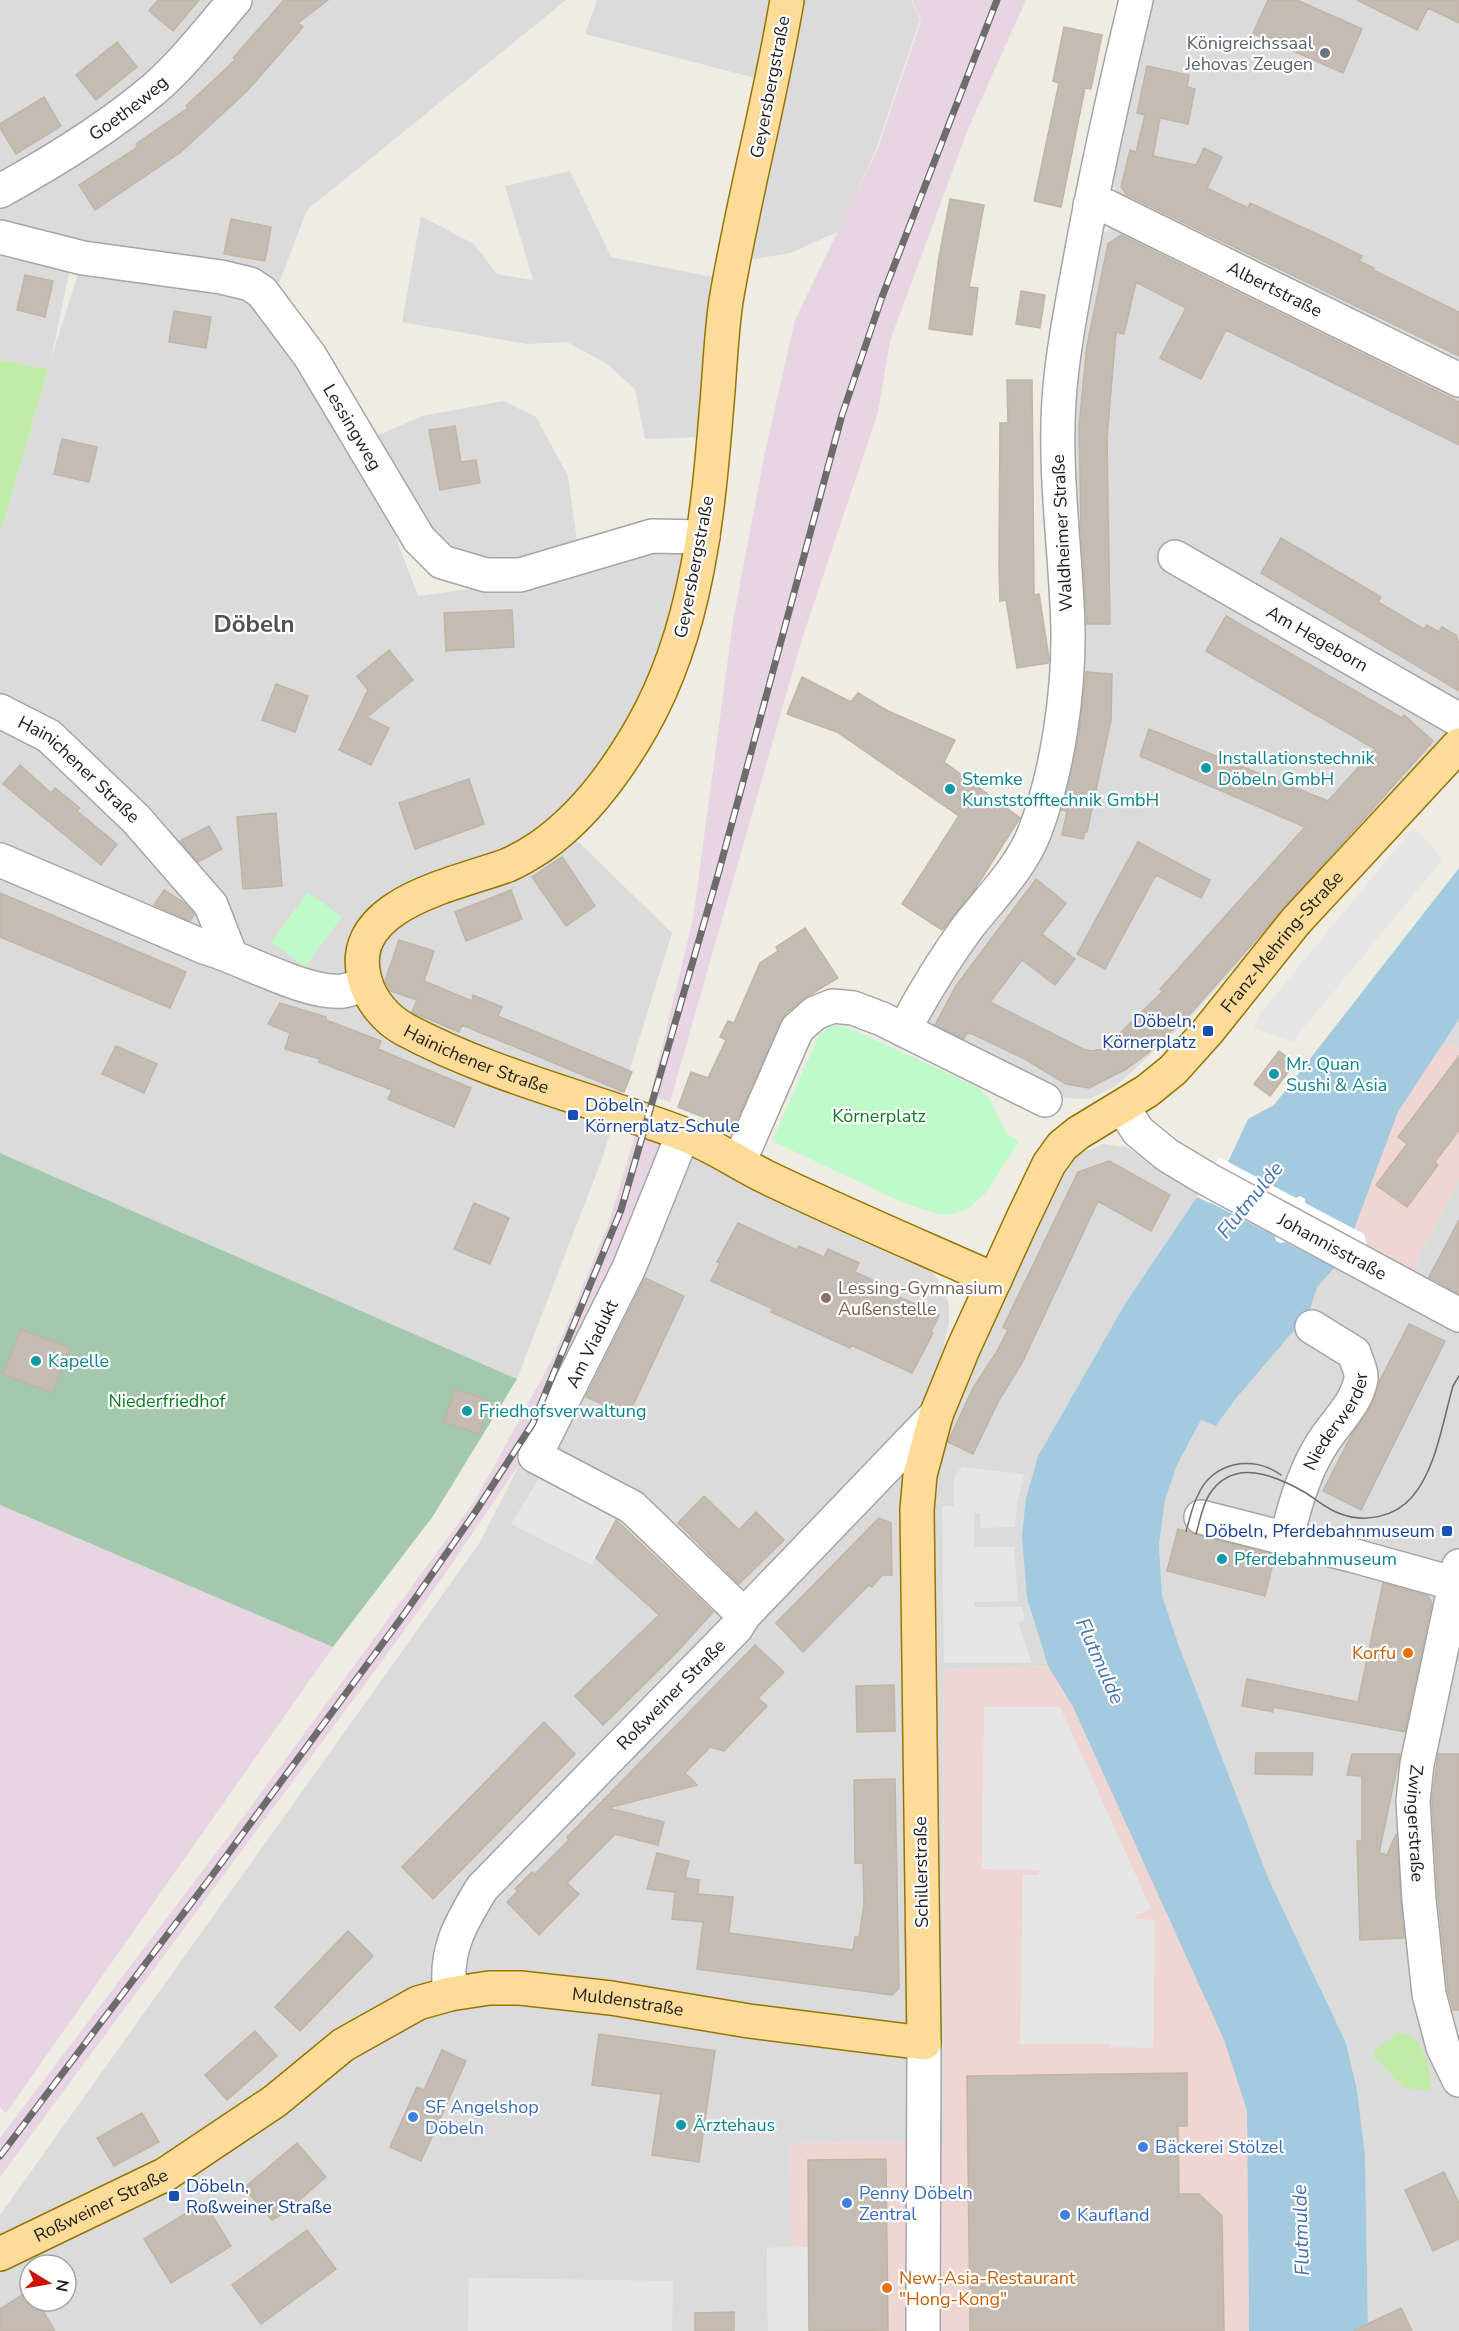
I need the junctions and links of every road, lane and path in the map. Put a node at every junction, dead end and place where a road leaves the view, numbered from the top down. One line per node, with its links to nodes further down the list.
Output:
1 (235, 0): 4 (street, Goetheweg)
2 (787, 0): 8 (main road, Geyersbergstraße)
3 (1136, 0): 5 (street, Waldheimer Straße)
4 (0, 191)
5 (1090, 205): 7 (street, Albertstraße); 16 (street, Waldheimer Straße)
6 (0, 237): 8 (street, Lessingweg)
7 (1459, 380)
8 (703, 537): 15 (main road, Geyersbergstraße)
9 (1174, 557): 11 (street, Am Hegeborn)
10 (0, 711): 14 (street, Hainichener Straße)
11 (1459, 720)
12 (1459, 745): 18 (main road, Franz-Mehring-Straße)
13 (0, 860): 14 (street)
14 (230, 954): 15 (street)
15 (366, 984): 19 (main road, Hainichener Straße)
16 (904, 1030): 17 (street); 20 (street)
17 (1045, 1100)
18 (1123, 1108): 21 (main road, Franz-Mehring-Straße); 22 (street, Johannisstraße)
19 (682, 1134): 20 (main road, Hainichener Straße); 28 (street, Am Viadukt)
20 (739, 1162): 21 (main road)
21 (995, 1280): 24 (main road)
22 (1459, 1315)
23 (1312, 1328): 26 (street, Niederwerder)
24 (936, 1415): 28 (street, Roßweiner Straße); 31 (main road, Schillerstraße)
25 (1201, 1517): 26 (street)
26 (1287, 1538): 27 (street)
27 (1458, 1578): 30 (street, Zwingerstraße)
28 (744, 1615): 29 (street, Roßweiner Straße)
29 (450, 1994): 31 (main road, Muldenstraße); 32 (main road, Muldenstraße)
30 (1451, 2042): 33 (street, Zwingerstraße)
31 (924, 2043): 35 (street, Schillerstraße)
32 (343, 2045): 34 (main road, Roßweiner Straße)
33 (1459, 2080)
34 (0, 2254)
35 (923, 2331)

